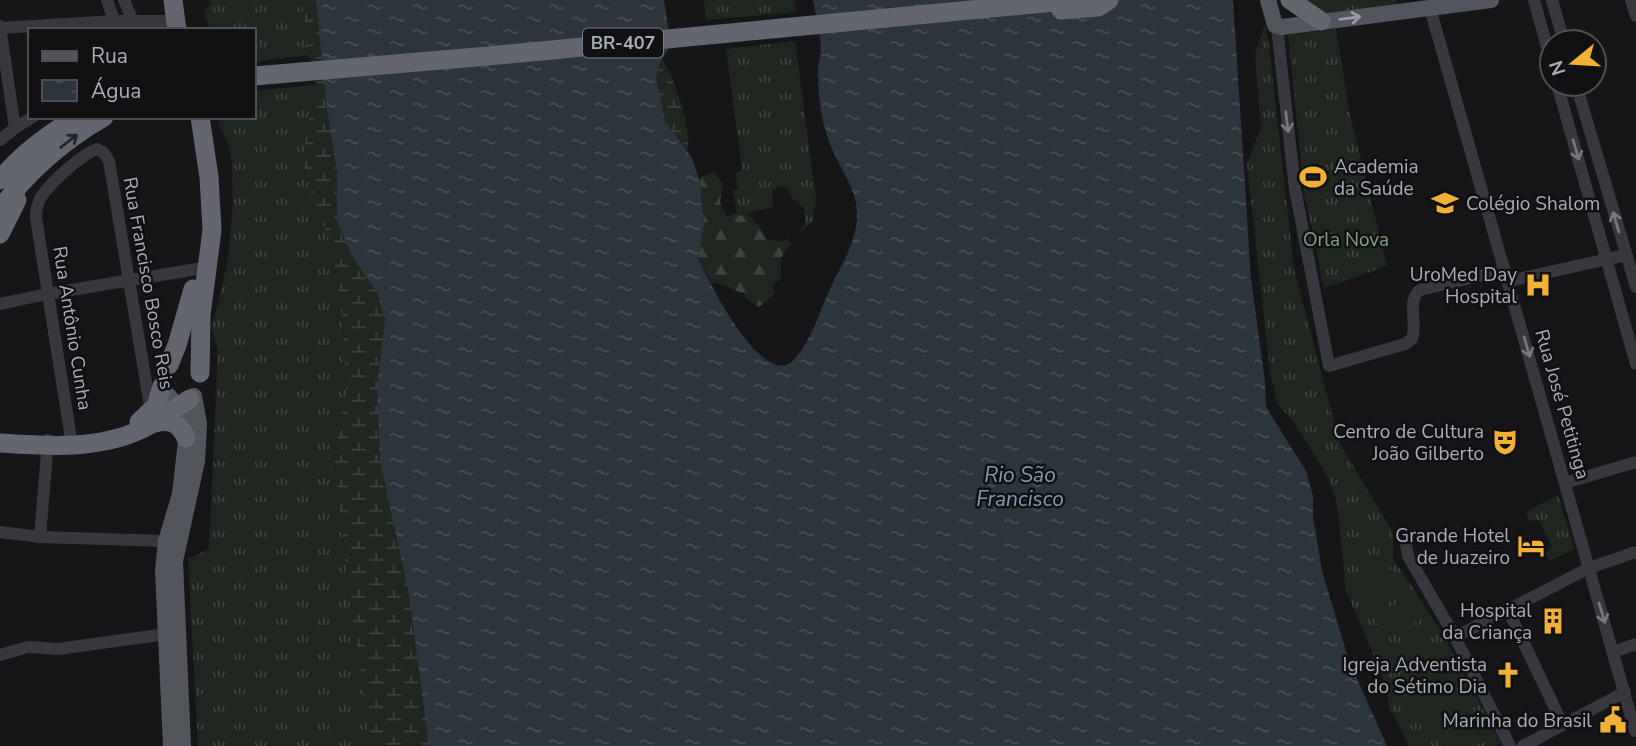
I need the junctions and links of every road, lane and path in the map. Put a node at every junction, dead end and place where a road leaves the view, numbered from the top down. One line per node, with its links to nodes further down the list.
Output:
1 (107, 0): 18 (street)
2 (124, 0): 19 (street)
3 (173, 0): 21 (highway)
4 (184, 0): 21 (highway)
5 (1076, 0): 13 (highway, BR-407)
6 (1109, 0): 13 (highway, BR-407)
7 (1268, 0): 22 (main road)
8 (1290, 0): 17 (highway)
9 (1491, 0): 15 (main road)
10 (1534, 0): 23 (street)
11 (1552, 0): 24 (street)
12 (1631, 0): 16 (street)
13 (999, 4): 25 (highway, BR-407)
14 (1405, 5): 15 (main road); 17 (main road, one-way to 14)
15 (1430, 8): 43 (street, Rua José Petitinga)
16 (1636, 16)
17 (1318, 20): 22 (main road)
18 (116, 26): 19 (street); 20 (street)
19 (134, 26): 21 (street)
20 (0, 27): 33 (street)
21 (180, 27)
22 (1280, 27): 43 (street, one-way to 43)
23 (1542, 28)
24 (1560, 28)
25 (256, 76)
26 (1561, 98): 40 (street, one-way to 40)
27 (1580, 98): 41 (street, one-way to 27)
28 (30, 119): 33 (street)
29 (72, 119): 36 (highway)
30 (101, 119): 35 (highway, one-way to 30)
31 (190, 119): 42 (highway)
32 (200, 119): 50 (highway)
33 (15, 128): 34 (street)
34 (0, 140)
35 (38, 167): 37 (highway); 39 (highway)
36 (4, 173)
37 (0, 210)
38 (36, 218): 44 (street, Rua Francisco Bosco Reis); 46 (street, Rua Antônio Cunha)
39 (0, 234)
40 (1606, 259): 41 (street); 43 (street); 48 (street)
41 (1630, 259): 45 (street)
42 (197, 269): 44 (street); 49 (highway)
43 (1507, 276): 59 (street, Rua José Petitinga, one-way to 59)
44 (129, 279): 46 (street); 52 (street, Rua Francisco Bosco Reis)
45 (1636, 287)
46 (47, 294): 47 (street); 55 (street, Rua Antônio Cunha)
47 (0, 304)
48 (1636, 362)
49 (169, 365): 50 (highway); 51 (highway)
50 (200, 373): 51 (highway)
51 (179, 397): 52 (highway); 54 (main road); 76 (main road)
52 (153, 417): 54 (highway); 55 (highway)
53 (0, 436): 56 (highway)
54 (186, 438): 63 (main road)
55 (71, 441): 56 (highway)
56 (48, 442): 57 (highway); 62 (street)
57 (0, 443)
58 (1636, 462): 59 (street)
59 (1565, 483): 65 (street, Rua José Petitinga)
60 (0, 532): 62 (street)
61 (1404, 533): 68 (street)
62 (40, 537): 63 (street)
63 (166, 541): 67 (main road)
64 (1636, 552): 65 (street)
65 (1589, 568): 66 (street); 70 (street, Rua José Petitinga, one-way to 70)
66 (1508, 610): 68 (street); 73 (street)
67 (166, 634): 71 (street); 75 (main road)
68 (1455, 637): 77 (street)
69 (1636, 644): 70 (street)
70 (1614, 652): 72 (street, Rua José Petitinga)
71 (0, 656)
72 (1625, 692): 73 (street); 74 (street, Rua José Petitinga)
73 (1563, 725): 78 (street)
74 (1635, 731)
75 (171, 746)
76 (183, 746)
77 (1510, 746)
78 (1522, 746)

